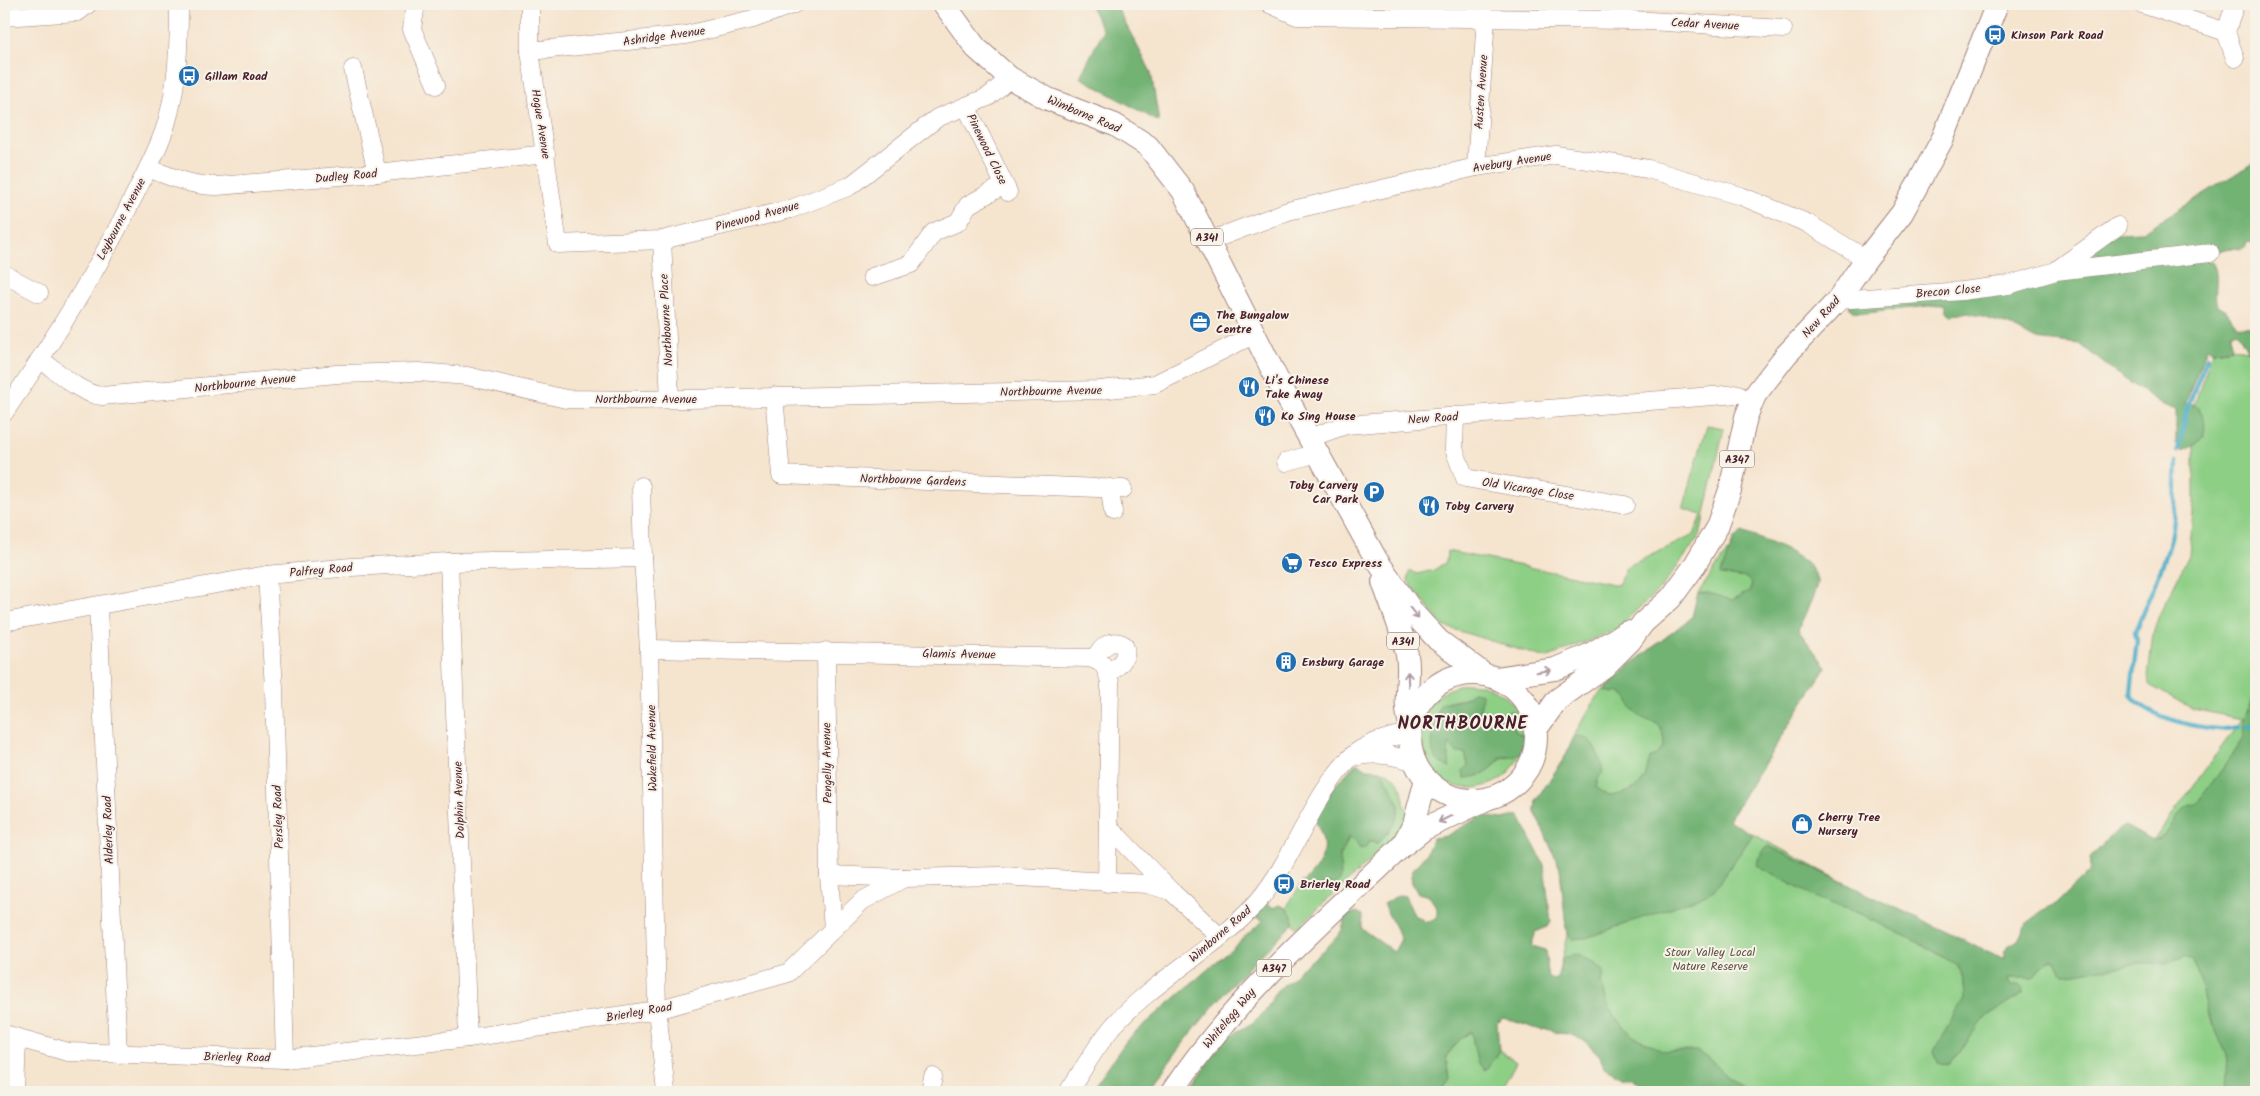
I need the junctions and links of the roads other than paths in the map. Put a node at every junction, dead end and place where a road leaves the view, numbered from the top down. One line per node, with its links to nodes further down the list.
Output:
1 (88, 4): 11 (street)
2 (179, 4): 23 (street, Leybourne Avenue)
3 (416, 4): 19 (street)
4 (530, 4): 15 (street, Hogue Avenue)
5 (794, 4): 15 (street, Ashridge Avenue)
6 (944, 4): 18 (main road, Wimborne Road / A341)
7 (1270, 4): 12 (street, Cedar Avenue)
8 (1997, 4): 30 (main road, New Road / A347)
9 (2142, 4): 14 (street)
10 (2235, 4): 14 (street)
11 (4, 17)
12 (1486, 17): 13 (street, Cedar Avenue); 22 (street, Austen Avenue)
13 (1783, 29)
14 (2226, 32): 16 (street)
15 (530, 51): 21 (street, Hogue Avenue)
16 (2235, 58)
17 (353, 69): 24 (street)
18 (1010, 78): 20 (street, Pinewood Avenue); 27 (main road, Wimborne Road / A341)
19 (436, 85)
20 (966, 106): 26 (street, Pinewood Avenue); 33 (street, Pinewood Close)
21 (546, 154): 24 (street, Dudley Road); 28 (street, Hogue Avenue)
22 (1476, 167): 27 (street, Avebury Avenue); 30 (street, Avebury Avenue)
23 (148, 168): 24 (street, Dudley Road); 37 (street, Leybourne Avenue)
24 (377, 173)
25 (2118, 226): 31 (street, Brecon Close)
26 (662, 240): 28 (street, Pinewood Avenue); 40 (street, Northbourne Place)
27 (1209, 241): 36 (main road, Wimborne Road / A341)
28 (558, 244)
29 (2210, 253): 31 (street, Brecon Close)
30 (1866, 259): 35 (main road, New Road / A347)
31 (2056, 271): 35 (street, Brecon Close)
32 (4, 274): 34 (street)
33 (872, 277)
34 (39, 293)
35 (1838, 300): 54 (main road, New Road / A347)
36 (1255, 334): 39 (street, Northbourne Avenue); 43 (main road, Wimborne Road / A341)
37 (40, 358): 40 (street, Northbourne Avenue); 41 (street, Leybourne Avenue)
38 (1738, 394): 42 (street, New Road)
39 (774, 396): 40 (street, Northbourne Avenue); 47 (street, Northbourne Gardens)
40 (670, 399)
41 (4, 413)
42 (1455, 416): 43 (street, New Road); 46 (street, Old Vicarage Close)
43 (1313, 445): 44 (street); 49 (main road, Wimborne Road / A341)
44 (1286, 462)
45 (641, 486): 48 (street, Wakefield Avenue)
46 (1625, 505)
47 (1113, 513)
48 (643, 558): 50 (street, Palfrey Road); 55 (street, Wakefield Avenue)
49 (1376, 559): 59 (main road, Wimborne Road / A341, one-way to 59); 60 (main road, Wimborne Road / A341, one-way to 49)
50 (449, 562): 51 (street, Palfrey Road); 75 (street, Dolphin Avenue)
51 (267, 575): 52 (street, Palfrey Road); 77 (street, Persley Road)
52 (98, 606): 53 (street, Palfrey Road); 76 (street, Alderley Road)
53 (4, 622)
54 (1643, 623): 59 (main road, New Road / A347, one-way to 54); 61 (main road, New Road / A347)
55 (649, 649): 56 (street, Glamis Avenue); 73 (street, Wakefield Avenue)
56 (826, 651): 57 (street, Glamis Avenue); 67 (street, Pengelly Avenue)
57 (1093, 659): 58 (street); 58 (street)
58 (1108, 674): 65 (street)
59 (1490, 676): 60 (main road); 61 (main road)
60 (1410, 729): 62 (street, Wimborne Road); 63 (main road)
61 (1536, 731): 64 (main road)
62 (1352, 757): 63 (street); 72 (street, Wimborne Road)
63 (1420, 771): 64 (main road); 66 (main road, Whitelegg Way / A347)
64 (1489, 798): 66 (main road, Whitelegg Way / A347, one-way to 66)
65 (1109, 827): 69 (street); 70 (street)
66 (1401, 847): 81 (main road, Whitelegg Way / A347)
67 (829, 875): 68 (street); 71 (street, Pengelly Avenue)
68 (904, 878): 69 (street, Brierley Road); 71 (street, Brierley Road)
69 (1107, 883): 70 (street, Brierley Road)
70 (1171, 891): 72 (street, Brierley Road)
71 (833, 929): 73 (street, Brierley Road)
72 (1220, 937): 80 (street, Wimborne Road)
73 (657, 1010): 75 (street, Brierley Road); 79 (street, Wakefield Avenue)
74 (10, 1036): 76 (street, Brierley Road); 78 (street)
75 (468, 1038): 77 (street, Brierley Road)
76 (118, 1054): 77 (street, Brierley Road)
77 (285, 1059)
78 (15, 1092)
79 (666, 1092)
80 (1068, 1092)
81 (1172, 1092)

